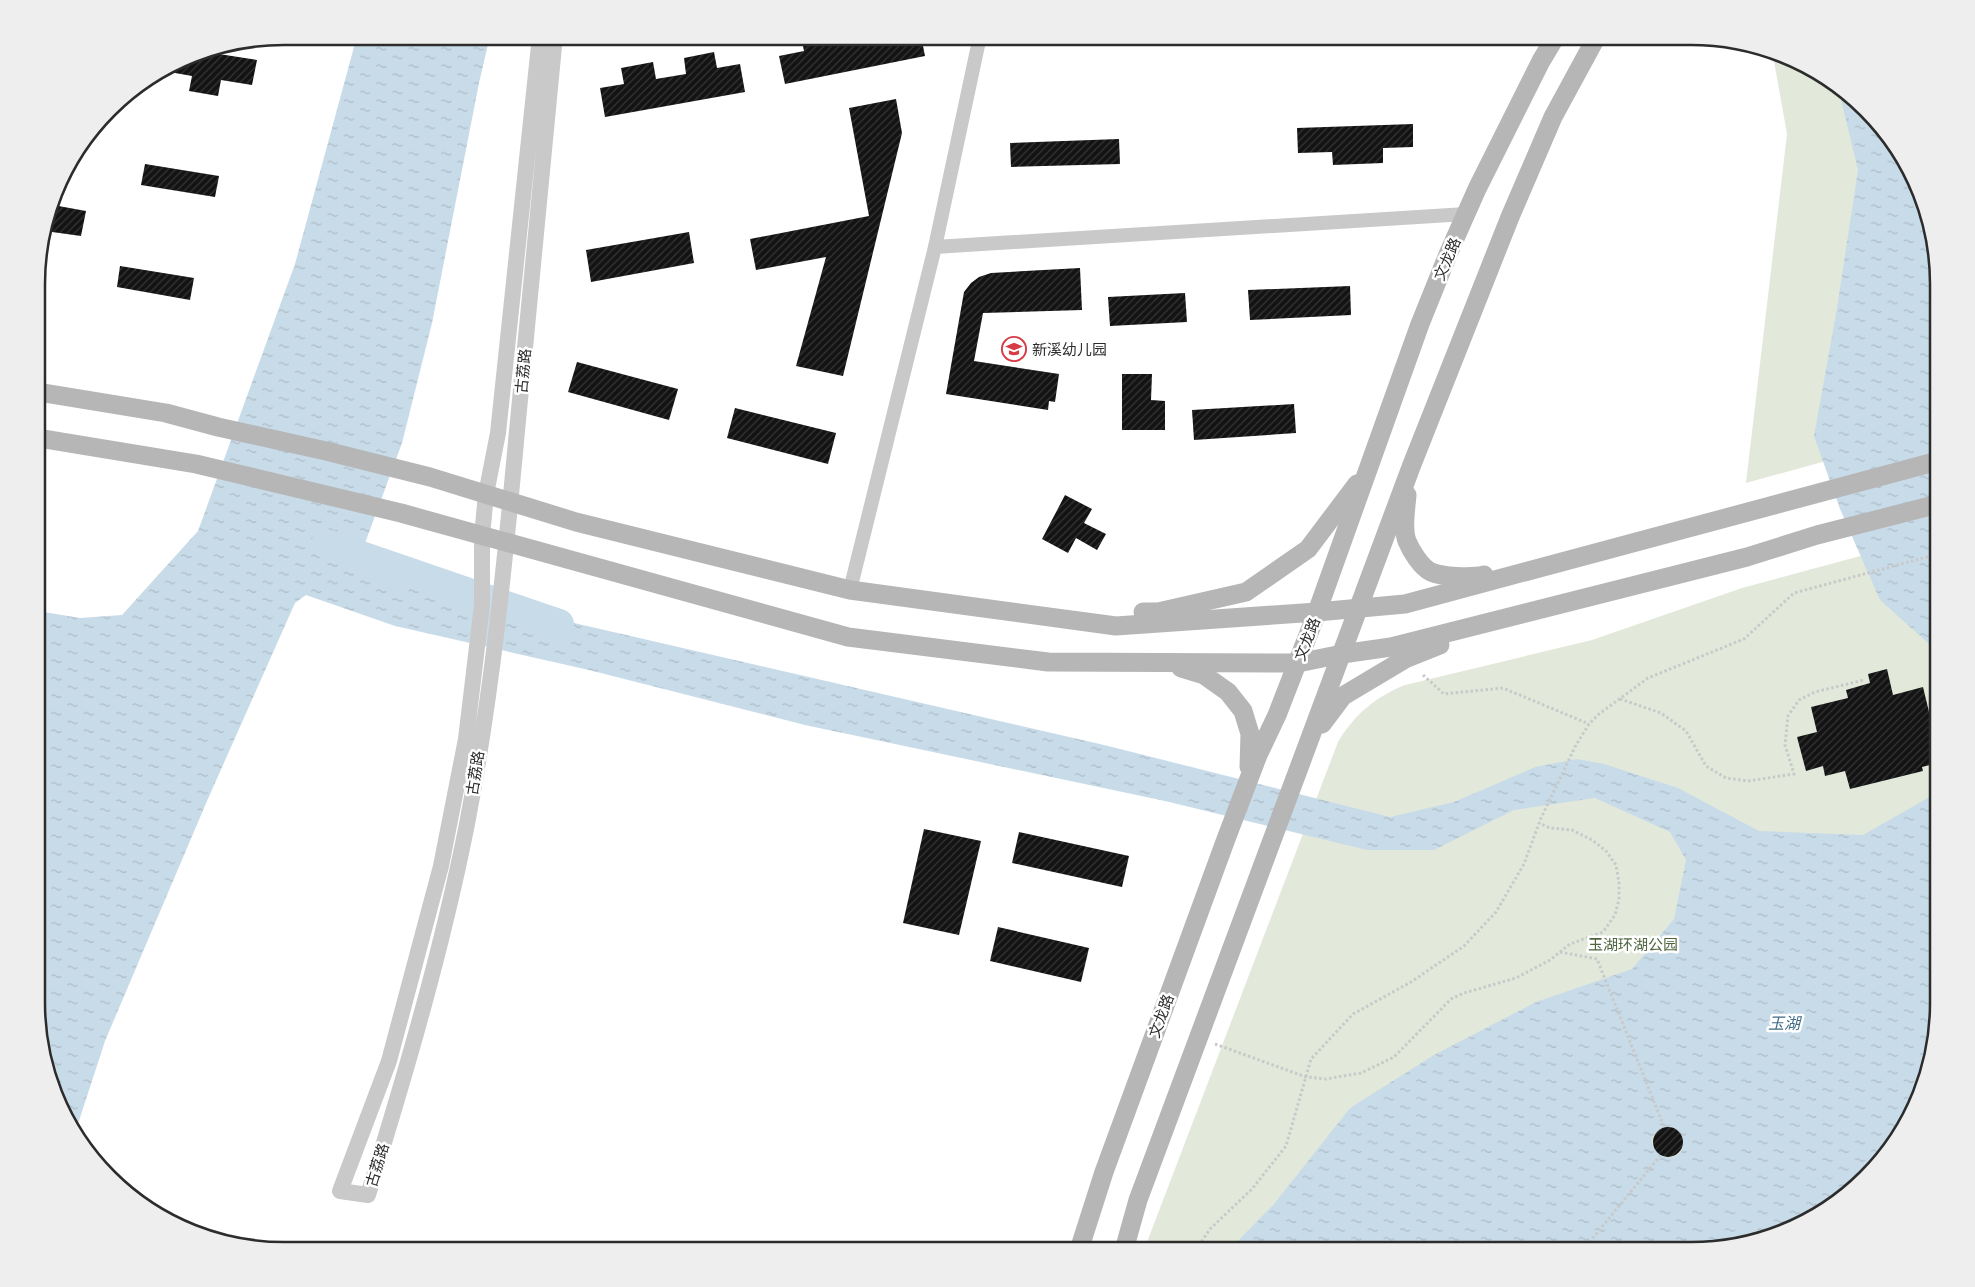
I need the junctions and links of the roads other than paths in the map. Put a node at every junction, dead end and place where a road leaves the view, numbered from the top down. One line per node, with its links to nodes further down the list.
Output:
1 (539, 45): 13 (street, 古荔路)
2 (554, 45): 14 (street, 古荔路)
3 (978, 45): 7 (street)
4 (1551, 45): 6 (main road, 文龙路)
5 (1592, 45): 11 (main road)
6 (1466, 214): 7 (street); 12 (main road, 文龙路)
7 (935, 247): 19 (street)
8 (45, 393): 13 (main road)
9 (45, 439): 16 (main road)
10 (1930, 463): 18 (main road)
11 (1411, 467): 18 (main road); 20 (main road)
12 (1368, 468): 21 (main road, 文龙路); 23 (main road)
13 (486, 494): 14 (main road); 16 (street, 古荔路)
14 (511, 502): 17 (street, 古荔路); 19 (main road)
15 (1930, 506): 22 (main road)
16 (482, 536): 17 (main road); 17 (street, 古荔路)
17 (508, 542): 25 (main road)
18 (1598, 553): 20 (main road)
19 (850, 590): 23 (main road)
20 (1359, 607): 21 (main road); 24 (main road)
21 (1317, 612): 23 (main road); 26 (main road, 文龙路)
22 (1511, 617): 24 (main road); 27 (main road)
23 (1056, 618)
24 (1342, 654): 26 (main road); 27 (main road)
25 (1166, 662): 26 (main road); 28 (main road)
26 (1298, 663): 28 (main road, 文龙路)
27 (1309, 741): 30 (main road)
28 (1249, 779): 29 (main road, 文龙路)
29 (1082, 1242)
30 (1126, 1242)

